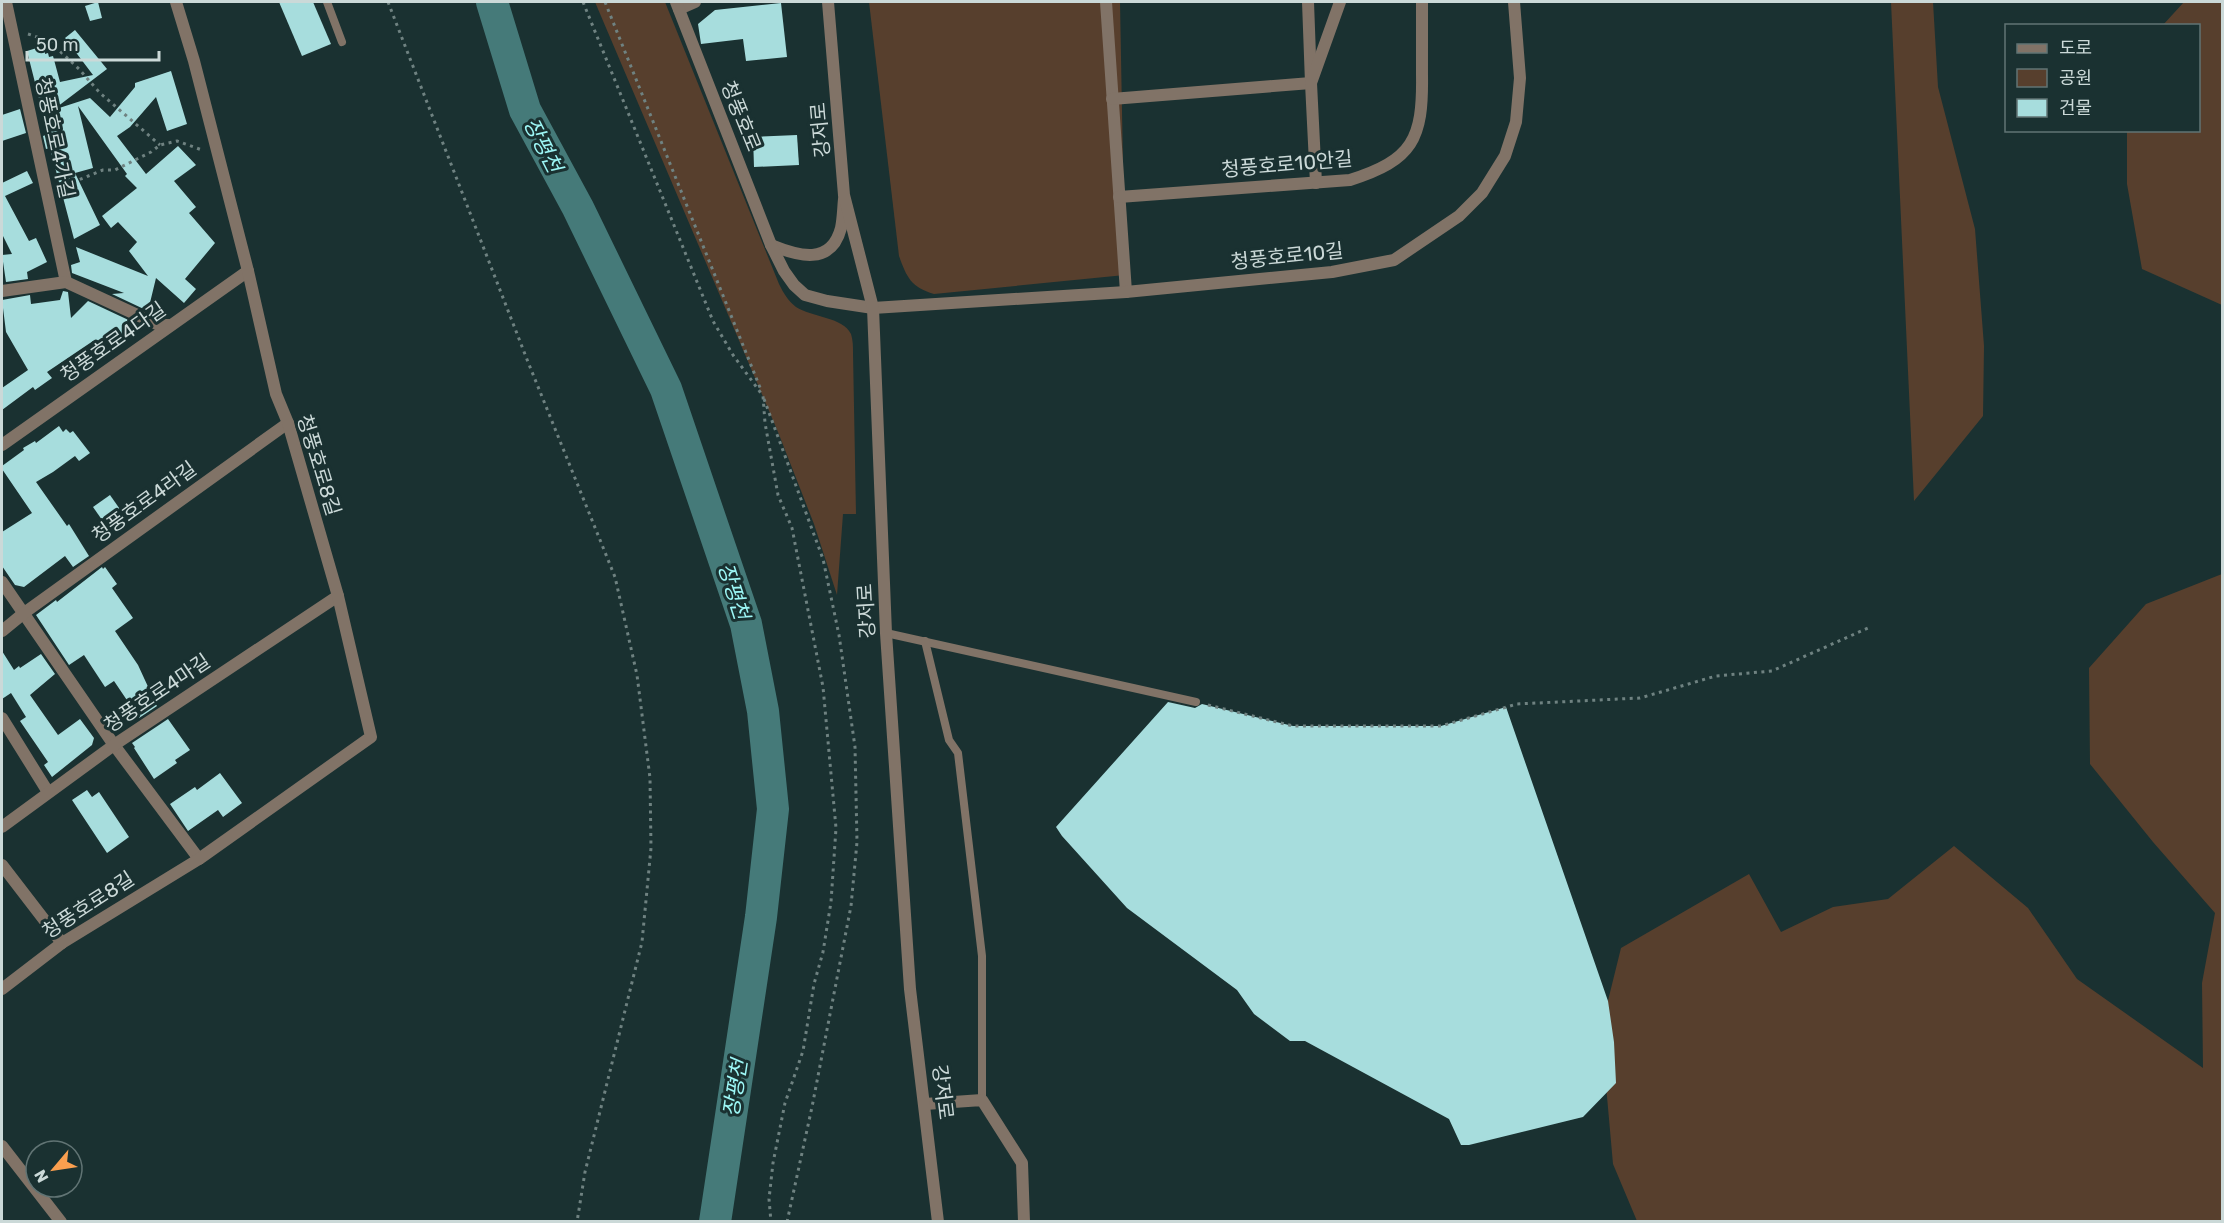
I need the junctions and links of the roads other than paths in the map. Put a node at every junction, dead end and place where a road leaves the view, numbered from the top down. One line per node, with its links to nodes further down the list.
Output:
1 (6, 2): 20 (street, 청풍호로4가길)
2 (176, 2): 19 (street, 청풍호로8길)
3 (327, 2): 12 (lane)
4 (695, 2): 11 (street)
5 (828, 2): 16 (street, 강저로)
6 (1106, 2): 14 (street)
7 (1308, 2): 13 (street)
8 (1340, 2): 13 (street)
9 (1422, 2): 15 (street, 청풍호로10안길)
10 (1514, 2): 22 (street, 청풍호로10길)
11 (678, 5): 18 (street, 청풍호로)
12 (342, 42)
13 (1311, 83): 14 (street); 15 (street)
14 (1112, 99): 17 (street)
15 (1316, 183): 17 (street, 청풍호로10안길)
16 (844, 195): 18 (street); 23 (street, 강저로)
17 (1119, 197): 22 (street)
18 (771, 245): 23 (street, 청풍호로)
19 (248, 271): 24 (street, 청풍호로4다길); 25 (street, 청풍호로8길)
20 (66, 282): 21 (street); 24 (street)
21 (2, 291)
22 (1126, 292): 23 (street, 청풍호로10길)
23 (873, 308): 31 (street, 강저로)
24 (171, 324): 26 (street, 청풍호로4다길)
25 (288, 423): 28 (street, 청풍호로8길); 29 (street, 청풍호로4라길)
26 (2, 445)
27 (2, 582): 29 (street)
28 (338, 596): 35 (street, 청풍호로4마길); 38 (street, 청풍호로8길)
29 (24, 613): 30 (street, 청풍호로4라길); 35 (street)
30 (2, 631)
31 (886, 633): 32 (lane); 43 (street, 강저로)
32 (925, 641): 33 (lane); 42 (lane)
33 (1196, 702)
34 (2, 718): 36 (street)
35 (114, 744): 36 (street, 청풍호로4마길); 38 (street)
36 (48, 792): 37 (street, 청풍호로4마길)
37 (2, 827)
38 (199, 859): 40 (street, 청풍호로8길)
39 (2, 865): 40 (street)
40 (62, 943): 41 (street, 청풍호로8길)
41 (2, 990)
42 (982, 1100): 43 (street); 47 (street)
43 (925, 1104): 46 (street, 강저로)
44 (2, 1146): 45 (street)
45 (61, 1221)
46 (939, 1221)
47 (1024, 1221)

